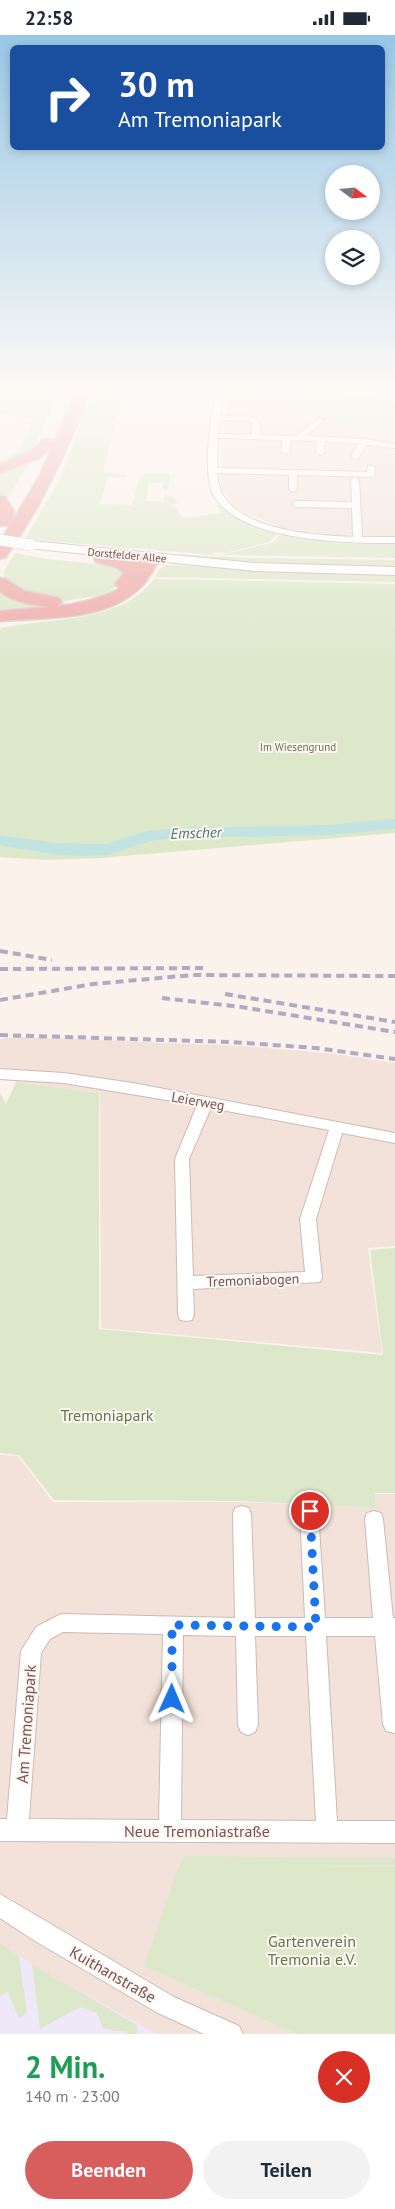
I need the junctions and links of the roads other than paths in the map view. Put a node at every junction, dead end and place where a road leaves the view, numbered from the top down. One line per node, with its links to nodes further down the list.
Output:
1 (28, 482): 10 (highway)
2 (45, 482): 16 (highway)
3 (213, 482): 12 (street)
4 (293, 482): 6 (street)
5 (355, 482): 9 (street)
6 (293, 489)
7 (0, 500): 10 (highway)
8 (296, 504): 9 (street)
9 (356, 505): 12 (street)
10 (2, 525)
11 (0, 540): 15 (main road, Dorstfelder Allee, bridge)
12 (358, 540): 13 (street)
13 (395, 540)
14 (0, 546): 15 (main road, Dorstfelder Allee)
15 (29, 547): 17 (main road, Dorstfelder Allee); 18 (main road, Dorstfelder Allee)
16 (0, 554)
17 (102, 558): 18 (highway)
18 (142, 563): 19 (main road, Dorstfelder Allee); 20 (highway); 21 (highway)
19 (395, 571)
20 (0, 583)
21 (0, 617)
22 (0, 1073): 23 (street, Leierweg)
23 (206, 1102): 24 (street, Leierweg); 26 (street)
24 (338, 1127): 25 (street, Leierweg); 26 (street, Tremoniabogen)
25 (395, 1138)
26 (185, 1283): 27 (street)
27 (186, 1315)
28 (310, 1511): 33 (street)
29 (242, 1514): 32 (street)
30 (374, 1519): 34 (street)
31 (172, 1625): 32 (street, Am Tremoniapark); 37 (street, Am Tremoniapark); 38 (street)
32 (244, 1627): 33 (street, Am Tremoniapark); 36 (street)
33 (316, 1627): 34 (street, Am Tremoniapark); 39 (street)
34 (389, 1627): 35 (street)
35 (393, 1724)
36 (248, 1725)
37 (9, 1830): 38 (street, Neue Tremoniastraße)
38 (170, 1831): 39 (street, Neue Tremoniastraße)
39 (327, 1832): 40 (street, Neue Tremoniastraße)
40 (395, 1832)
41 (0, 1905): 42 (street, Kuithanstraße)
42 (231, 2034)

